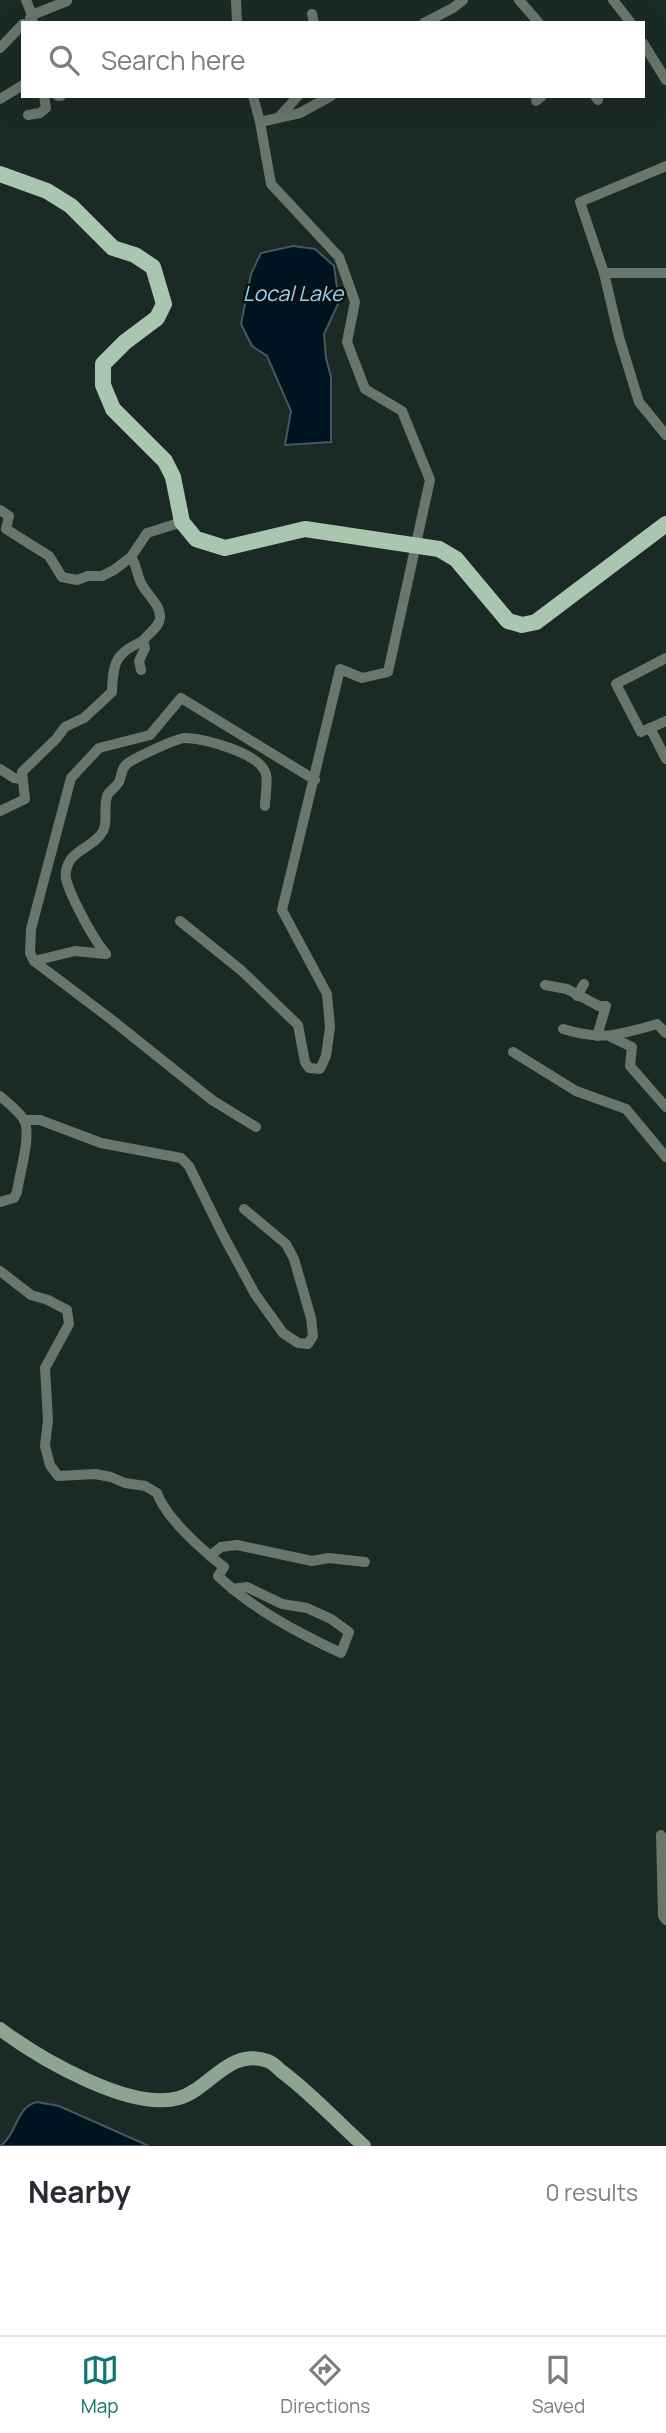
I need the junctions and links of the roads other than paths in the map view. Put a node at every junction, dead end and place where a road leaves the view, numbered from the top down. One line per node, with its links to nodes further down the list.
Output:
1 (26, 0): 7 (street)
2 (236, 0): 8 (street)
3 (463, 0): 9 (street)
4 (519, 0): 10 (street)
5 (613, 0): 11 (street)
6 (67, 1): 7 (street)
7 (28, 21)
8 (237, 21)
9 (428, 21)
10 (537, 21)
11 (629, 21)
12 (21, 28): 14 (street)
13 (645, 46): 15 (street)
14 (0, 48)
15 (666, 80)
16 (21, 86): 21 (street)
17 (44, 98): 22 (street)
18 (254, 98): 24 (street)
19 (296, 98): 23 (street)
20 (327, 98): 23 (street)
21 (0, 99)
22 (27, 115)
23 (278, 118): 24 (street)
24 (260, 121): 33 (street)
25 (666, 166): 28 (street)
26 (0, 174): 31 (main road)
27 (666, 272): 28 (street)
28 (604, 273): 29 (street)
29 (666, 435)
30 (0, 510): 34 (street)
31 (182, 522): 33 (main road); 34 (street)
32 (666, 524): 33 (main road)
33 (417, 544): 43 (street)
34 (131, 557): 35 (street)
35 (143, 641): 37 (street); 42 (street)
36 (666, 658): 39 (street)
37 (141, 670)
38 (666, 721): 39 (street)
39 (650, 728): 40 (street)
40 (666, 759)
41 (0, 769): 42 (street)
42 (22, 779): 45 (street)
43 (315, 780): 46 (street); 47 (street)
44 (265, 806): 47 (street)
45 (0, 811)
46 (180, 921)
47 (34, 961): 59 (street)
48 (584, 984): 50 (street)
49 (545, 985): 50 (street)
50 (577, 996): 53 (street)
51 (562, 1029): 53 (street)
52 (666, 1033): 54 (street)
53 (597, 1036): 54 (street)
54 (611, 1037): 57 (street)
55 (513, 1052): 60 (street)
56 (0, 1096): 58 (street)
57 (666, 1107)
58 (24, 1120): 61 (street); 62 (street)
59 (256, 1127)
60 (666, 1157)
61 (0, 1202)
62 (244, 1209)
63 (0, 1271): 64 (street)
64 (210, 1556): 65 (street); 66 (street)
65 (365, 1562)
66 (232, 1589): 66 (street)
67 (662, 1835): 68 (street)
68 (666, 1920)
69 (0, 2029): 70 (main road)
70 (364, 2146)

